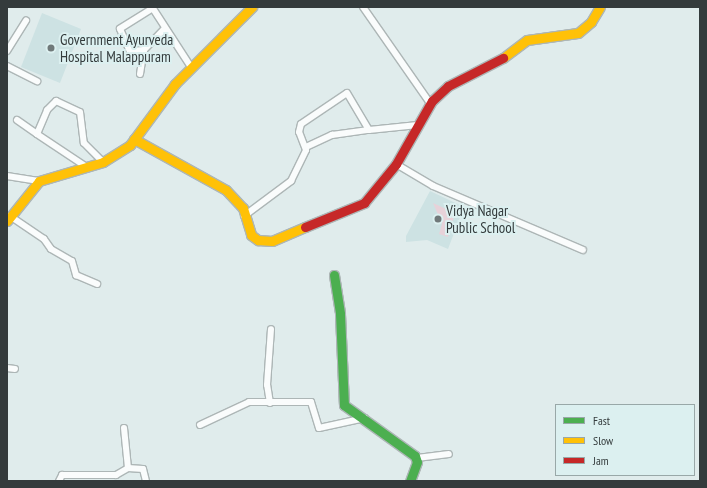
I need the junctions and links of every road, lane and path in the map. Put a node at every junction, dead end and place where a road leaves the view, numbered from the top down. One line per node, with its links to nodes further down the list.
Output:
1 (252, 7): 10 (street)
2 (363, 7): 13 (street)
3 (600, 7): 13 (street)
4 (152, 8): 6 (street); 7 (street)
5 (26, 20): 8 (street)
6 (165, 28): 7 (street); 10 (street)
7 (144, 50): 11 (street)
8 (7, 51)
9 (7, 66): 12 (street)
10 (191, 67): 18 (street)
11 (140, 74)
12 (37, 80)
13 (430, 103): 15 (street)
14 (17, 120): 17 (street)
15 (418, 125): 16 (street); 21 (street)
16 (369, 130): 19 (street); 19 (street)
17 (37, 134): 20 (street); 22 (street)
18 (134, 139): 20 (street); 25 (street)
19 (306, 147): 25 (street)
20 (103, 162): 22 (street)
21 (396, 164): 25 (street); 27 (street)
22 (88, 168): 24 (street)
23 (7, 176): 24 (street)
24 (39, 181): 26 (street)
25 (244, 216)
26 (8, 219): 29 (street)
27 (583, 250)
28 (334, 275): 34 (street)
29 (97, 284)
30 (271, 329): 33 (street)
31 (7, 368): 32 (street)
32 (15, 369)
33 (270, 403): 34 (street); 35 (street)
34 (365, 418): 38 (street)
35 (200, 425)
36 (124, 428): 39 (street)
37 (449, 454): 38 (street)
38 (417, 458): 42 (street)
39 (128, 468): 40 (street); 41 (street)
40 (59, 481)
41 (146, 481)
42 (410, 481)

